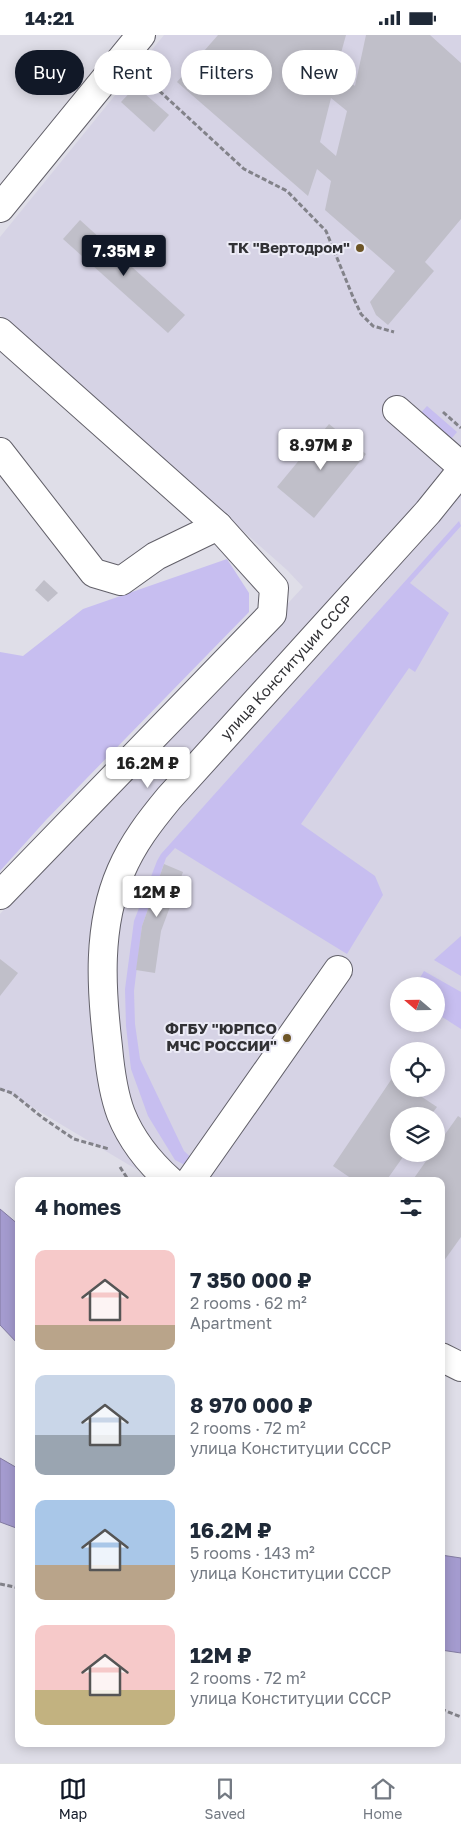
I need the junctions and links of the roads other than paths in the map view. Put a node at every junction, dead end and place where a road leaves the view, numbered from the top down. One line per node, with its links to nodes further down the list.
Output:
1 (141, 35): 2 (street)
2 (0, 208)
3 (0, 332): 8 (street)
4 (397, 410): 6 (street)
5 (0, 452): 8 (street)
6 (461, 466)
7 (461, 471): 11 (street, улица Конституции СССР)
8 (218, 526): 9 (street)
9 (0, 895)
10 (338, 970): 12 (street)
11 (165, 1177)
12 (193, 1177)
13 (445, 1359): 14 (street)
14 (461, 1367)

